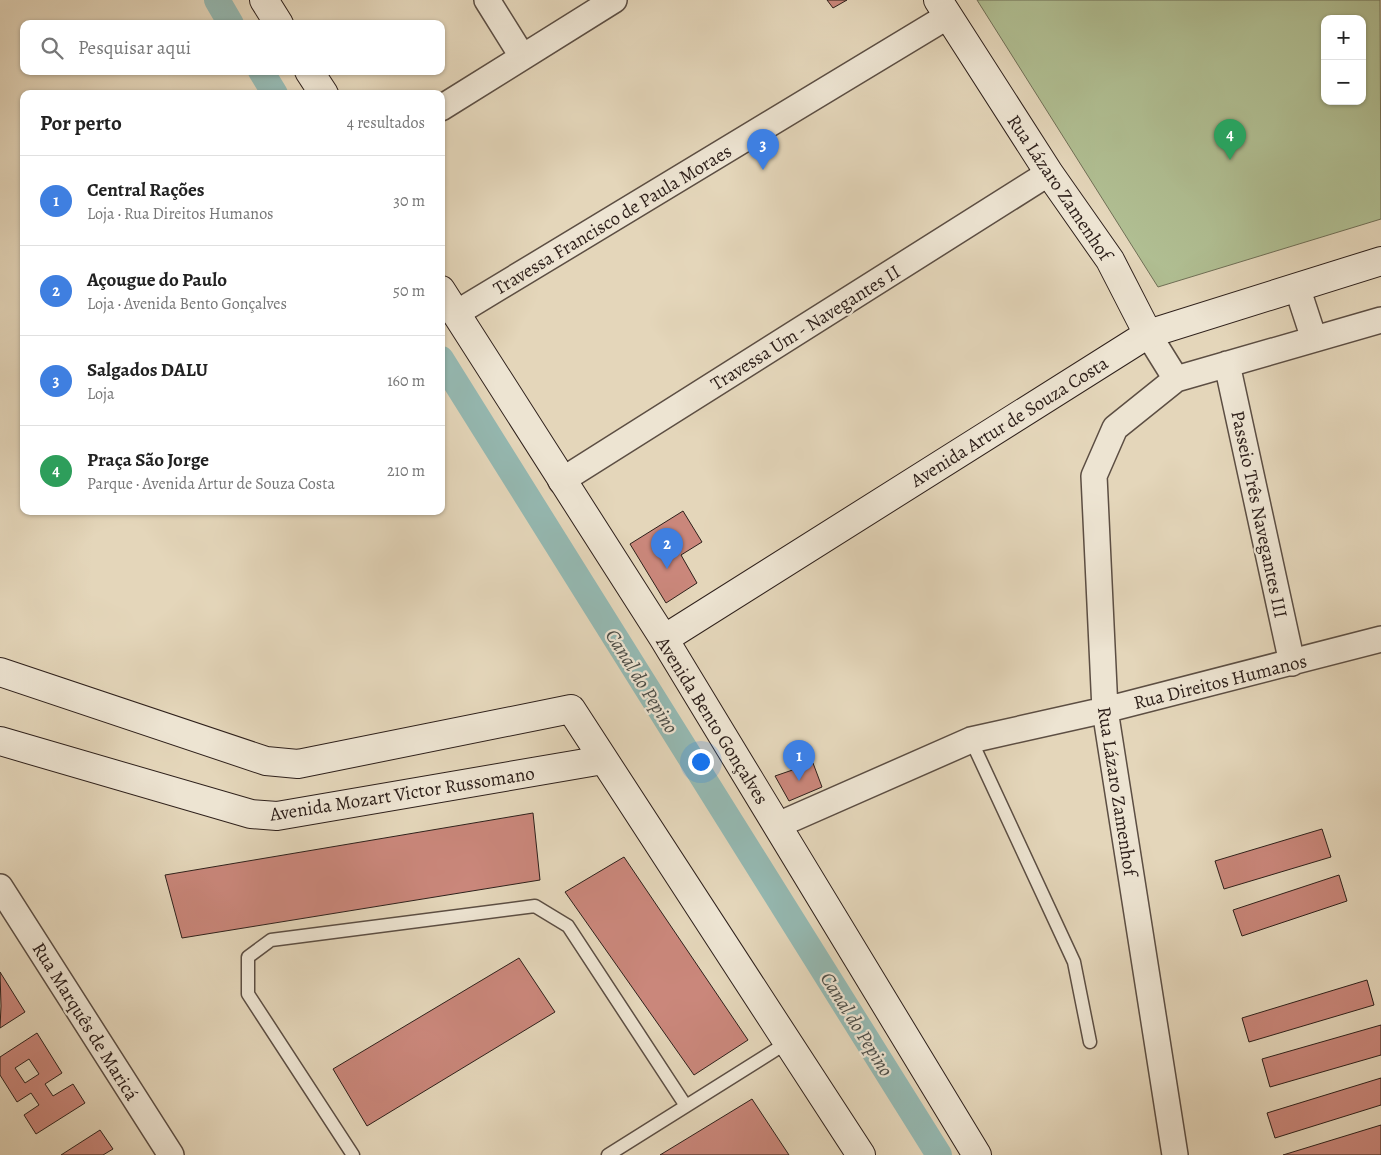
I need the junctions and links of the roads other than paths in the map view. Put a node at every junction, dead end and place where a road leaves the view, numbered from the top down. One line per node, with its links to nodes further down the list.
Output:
1 (264, 0): 5 (street)
2 (487, 0): 6 (street)
3 (614, 0): 6 (street)
4 (943, 8): 10 (street, Rua Lázaro Zamenhof); 14 (street, Travessa Francisco de Paula Moraes)
5 (276, 20)
6 (522, 56): 9 (street)
7 (312, 75): 8 (street)
8 (321, 90)
9 (445, 105)
10 (1049, 173): 16 (street, Rua Lázaro Zamenhof); 20 (street, Travessa Um - Navegantes II)
11 (1381, 261): 12 (street, Avenida Artur de Souza Costa)
12 (1297, 287): 16 (street, Avenida Artur de Souza Costa); 17 (street)
13 (445, 297): 14 (street, Avenida Bento Gonçalves)
14 (455, 314): 20 (street, Avenida Bento Gonçalves)
15 (1381, 320): 17 (street)
16 (1148, 334): 19 (street, Rua Lázaro Zamenhof); 21 (street, Avenida Artur de Souza Costa)
17 (1314, 339): 18 (street)
18 (1228, 364): 19 (street); 23 (street, Passeio Três Navegantes III)
19 (1176, 379): 25 (street, Rua Lázaro Zamenhof)
20 (561, 481): 21 (street, Avenida Bento Gonçalves)
21 (664, 639): 29 (street, Avenida Bento Gonçalves)
22 (1381, 639): 23 (street, Rua Direitos Humanos)
23 (1292, 664): 25 (street, Rua Direitos Humanos)
24 (0, 672): 28 (street)
25 (1105, 710): 26 (street, Rua Direitos Humanos); 39 (street, Rua Lázaro Zamenhof)
26 (971, 740): 29 (street, Rua Direitos Humanos); 32 (lane)
27 (0, 741): 28 (street, Avenida Mozart Victor Russomano)
28 (603, 760): 31 (street)
29 (778, 825): 38 (street, Avenida Bento Gonçalves)
30 (0, 887): 34 (street, Rua Marquês de Maricá)
31 (788, 1042): 33 (lane); 37 (street)
32 (1090, 1042)
33 (686, 1106): 35 (lane); 36 (lane)
34 (171, 1155)
35 (353, 1155)
36 (608, 1155)
37 (861, 1155)
38 (977, 1155)
39 (1175, 1155)

